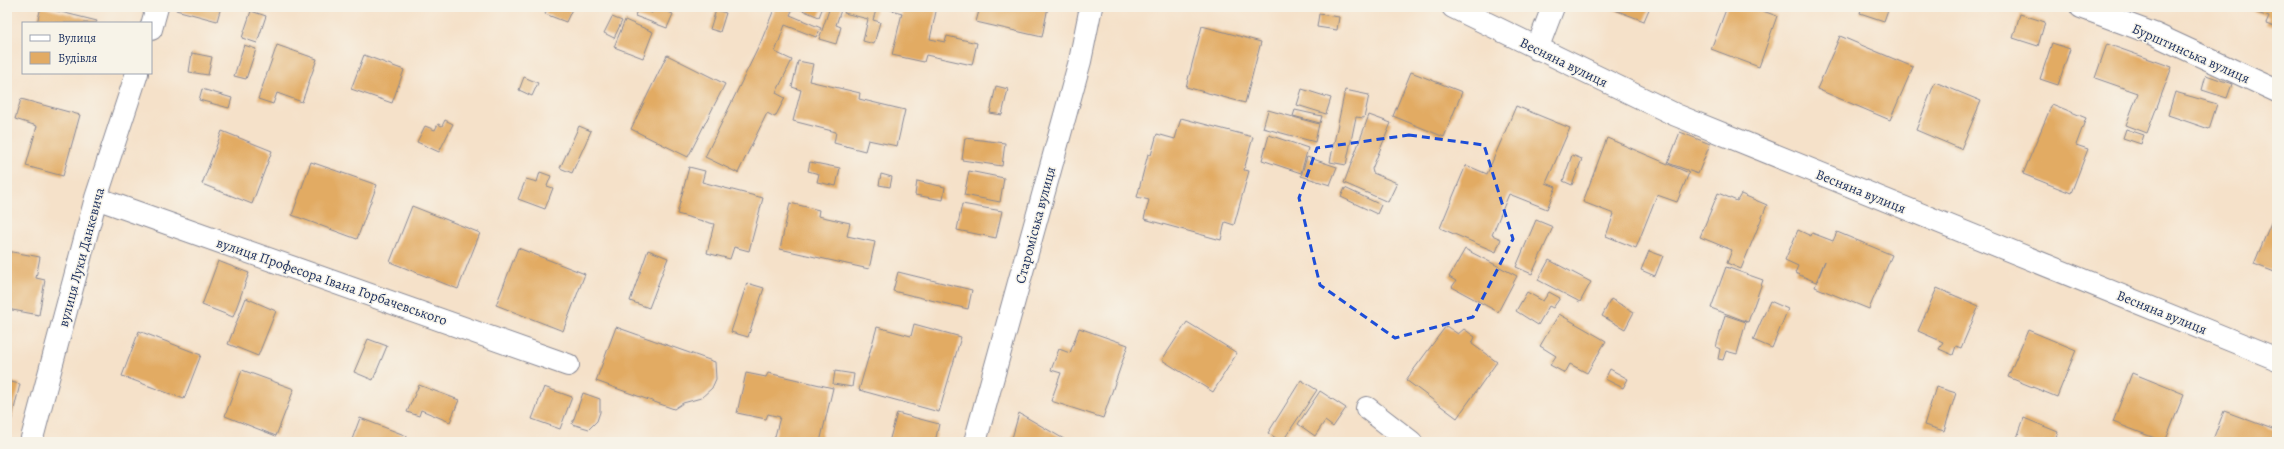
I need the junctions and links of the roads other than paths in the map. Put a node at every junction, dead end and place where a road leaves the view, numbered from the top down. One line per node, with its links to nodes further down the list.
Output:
1 (157, 7): 6 (street)
2 (1092, 7): 15 (street, Староміська вулиця)
3 (1452, 7): 7 (street, Весняна вулиця)
4 (1553, 7): 7 (street)
5 (2081, 7): 9 (street, Бурштинська вулиця)
6 (152, 25)
7 (1537, 49): 11 (street, Весняна вулиця)
8 (137, 74): 10 (street, вулиця Луки Данкевича)
9 (2277, 91)
10 (96, 198): 12 (street, вулиця Професора Івана Горбачевського); 14 (street, вулиця Луки Данкевича)
11 (2277, 359)
12 (568, 365)
13 (1367, 408): 16 (street)
14 (32, 442)
15 (975, 442)
16 (1411, 442)

